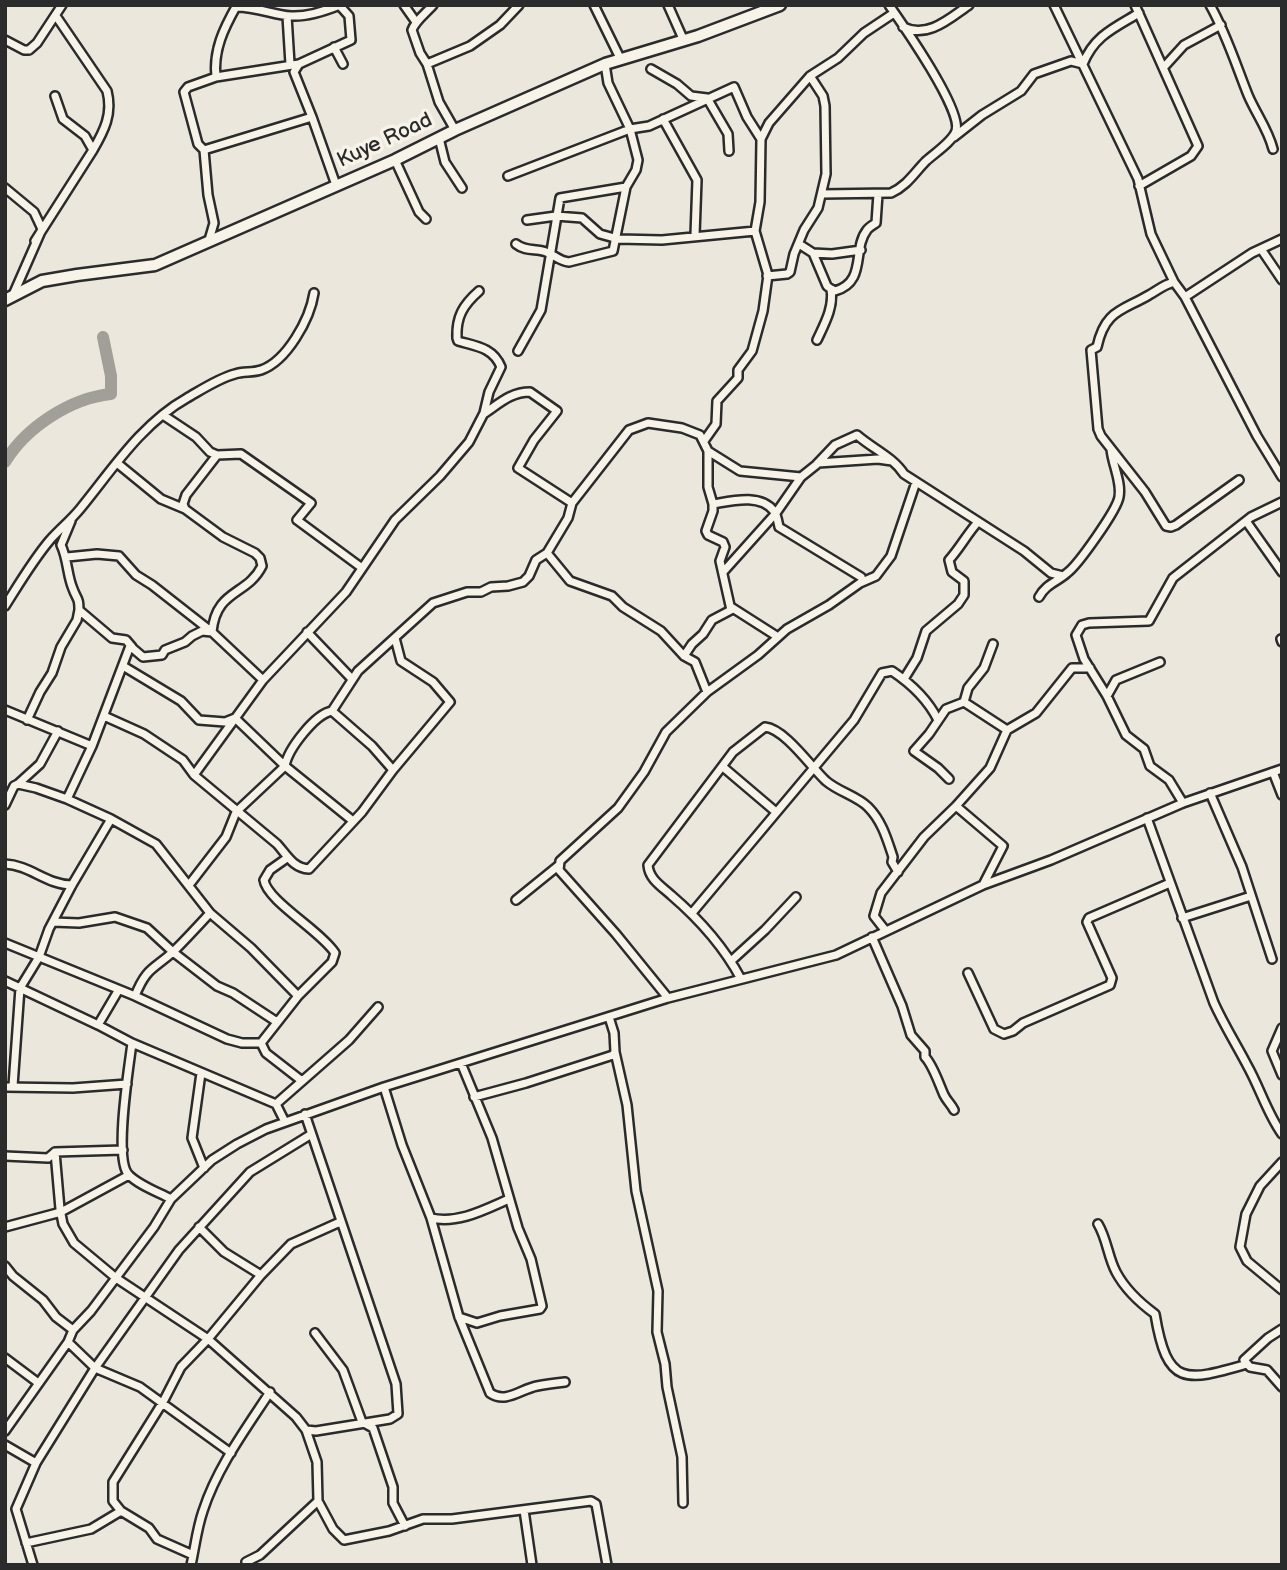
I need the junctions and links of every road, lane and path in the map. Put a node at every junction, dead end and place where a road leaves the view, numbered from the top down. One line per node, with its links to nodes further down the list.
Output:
1 (62, 5): 16 (street)
2 (340, 5): 17 (street); 23 (street)
3 (404, 5): 18 (street)
4 (433, 5): 18 (street)
5 (519, 5): 28 (street)
6 (594, 5): 24 (street)
7 (668, 5): 22 (street)
8 (780, 5): 22 (street, Kuye Road)
9 (889, 5): 15 (street)
10 (969, 5): 20 (street)
11 (1054, 5): 30 (street)
12 (1210, 5): 19 (street)
13 (237, 6): 17 (street); 34 (street)
14 (1137, 9): 30 (street); 31 (street)
15 (894, 13): 20 (street); 33 (street)
16 (56, 16): 21 (street); 45 (street)
17 (288, 16): 25 (street)
18 (416, 22): 28 (street)
19 (1220, 25): 31 (street); 44 (street)
20 (902, 27): 42 (street)
21 (5, 40)
22 (684, 41): 24 (street, Kuye Road)
23 (334, 47): 26 (street); 27 (street)
24 (620, 58): 29 (street, Kuye Road)
25 (290, 64): 26 (street); 34 (street)
26 (299, 64): 37 (street)
27 (343, 64)
28 (427, 64): 40 (street)
29 (605, 64): 39 (street); 40 (street, Kuye Road)
30 (1083, 64): 42 (street); 51 (street)
31 (1164, 67): 51 (street)
32 (652, 69): 36 (street)
33 (810, 76): 43 (street); 55 (street)
34 (216, 77): 46 (street)
35 (55, 96): 45 (street)
36 (707, 98): 38 (street); 43 (street); 47 (street)
37 (312, 117): 46 (street); 50 (street)
38 (663, 120): 39 (street); 61 (street)
39 (630, 129): 49 (street); 52 (street)
40 (455, 130): 41 (street, Kuye Road)
41 (439, 138): 48 (street, Kuye Road); 54 (street)
42 (953, 138): 56 (street)
43 (761, 139): 60 (street)
44 (1273, 149)
45 (93, 150): 65 (street)
46 (204, 150): 64 (street)
47 (729, 151)
48 (395, 160): 50 (street, Kuye Road); 58 (street)
49 (509, 176)
50 (335, 185): 64 (street, Kuye Road)
51 (1139, 186): 74 (street)
52 (626, 187): 57 (street); 62 (street)
53 (5, 188): 65 (street)
54 (462, 188)
55 (822, 194): 56 (street); 67 (street)
56 (878, 194): 69 (street)
57 (556, 216): 59 (street); 62 (street); 70 (street)
58 (426, 219)
59 (527, 220)
60 (755, 231): 61 (street); 72 (street)
61 (695, 235): 62 (street)
62 (618, 239): 70 (street)
63 (1282, 239): 68 (street)
64 (209, 240): 79 (street, Kuye Road)
65 (35, 241): 79 (street)
66 (516, 244): 70 (street)
67 (799, 244): 71 (street); 72 (street)
68 (1261, 249): 73 (street); 78 (street)
69 (861, 250): 71 (street); 75 (street)
70 (549, 253): 81 (street)
71 (813, 253): 75 (street)
72 (767, 276): 84 (street)
73 (1282, 280)
74 (1174, 282): 78 (street); 85 (street)
75 (831, 289): 80 (street)
76 (479, 291): 82 (street)
77 (314, 293): 83 (street)
78 (1185, 297): 92 (street)
79 (9, 298)
80 (817, 340)
81 (518, 351)
82 (484, 413): 96 (street); 105 (street)
83 (163, 415): 87 (street); 89 (street)
84 (704, 441): 86 (street); 96 (street)
85 (1110, 448): 93 (street); 108 (street)
86 (708, 451): 91 (street); 97 (street)
87 (217, 455): 98 (street); 105 (street)
88 (896, 462): 90 (street); 90 (street); 94 (street)
89 (117, 463): 98 (street); 100 (street)
90 (818, 463): 91 (street)
91 (801, 477): 99 (street)
92 (1282, 477)
93 (1239, 480)
94 (916, 482): 102 (street); 109 (street)
95 (1282, 502): 101 (street)
96 (572, 503): 103 (street)
97 (713, 504): 99 (street); 106 (street)
98 (185, 509): 114 (street)
99 (776, 513): 106 (street); 109 (street)
100 (74, 517): 104 (street); 111 (street)
101 (1246, 521): 107 (street); 121 (street)
102 (978, 522): 108 (street); 127 (street)
103 (547, 553): 117 (street); 119 (street)
104 (67, 557): 113 (street); 114 (street)
105 (362, 568): 115 (street)
106 (724, 571): 112 (street)
107 (1282, 572)
108 (1063, 576): 110 (street)
109 (861, 580): 116 (street)
110 (1039, 597)
111 (5, 606)
112 (731, 607): 116 (street); 119 (street)
113 (79, 610): 120 (street); 138 (street)
114 (212, 632): 120 (street); 128 (street)
115 (307, 632): 126 (street); 128 (street)
116 (778, 637): 129 (street)
117 (395, 638): 126 (street); 147 (street)
118 (993, 644): 131 (street)
119 (684, 656): 129 (street)
120 (143, 657): 123 (street)
121 (1084, 659): 124 (street); 125 (street)
122 (1160, 662): 130 (street)
123 (123, 666): 136 (street); 137 (street)
124 (1079, 668): 125 (street); 140 (street)
125 (1090, 668): 130 (street)
126 (352, 679): 135 (street)
127 (904, 679): 132 (street); 145 (street)
128 (263, 680): 137 (street)
129 (707, 692): 165 (street)
130 (1107, 696): 155 (street)
131 (964, 702): 133 (street); 140 (street)
132 (932, 708): 133 (street); 139 (street)
133 (946, 709): 139 (street)
134 (5, 710): 138 (street)
135 (332, 711): 143 (street); 147 (street)
136 (104, 716): 142 (street); 149 (street)
137 (235, 718): 143 (street); 149 (street)
138 (27, 720): 141 (street)
139 (938, 720): 150 (street)
140 (1007, 730): 157 (street)
141 (58, 731): 142 (street); 151 (street)
142 (92, 746): 154 (street)
143 (285, 766): 158 (street); 162 (street)
144 (723, 767): 145 (street); 159 (street); 175 (street)
145 (815, 768): 159 (street); 166 (street)
146 (1282, 769): 148 (street)
147 (393, 770): 162 (street)
148 (1273, 772): 152 (street); 153 (street)
149 (194, 775): 158 (street)
150 (949, 779)
151 (18, 784): 154 (street); 156 (street)
152 (1210, 793): 155 (street); 172 (street)
153 (1282, 795)
154 (68, 799): 161 (street)
155 (1183, 803): 160 (street)
156 (5, 805)
157 (956, 806): 166 (street); 170 (street)
158 (236, 812): 163 (street); 169 (street)
159 (776, 812): 175 (street)
160 (1147, 818): 167 (street); 170 (street)
161 (111, 819): 168 (street); 169 (street)
162 (353, 821): 163 (street)
163 (287, 858): 191 (street)
164 (5, 864): 168 (street)
165 (558, 866): 173 (street); 192 (street)
166 (898, 872): 178 (street)
167 (1170, 883): 176 (street); 185 (street)
168 (72, 885): 177 (street)
169 (189, 885): 174 (street)
170 (983, 885): 178 (street)
171 (796, 897): 184 (street)
172 (1251, 897): 176 (street); 183 (street)
173 (516, 900)
174 (211, 913): 181 (street); 191 (street)
175 (692, 913): 184 (street)
176 (1182, 918): 213 (street)
177 (53, 922): 181 (street); 182 (street)
178 (885, 930): 179 (street)
179 (872, 937): 186 (street); 210 (street)
180 (5, 943): 182 (street)
181 (173, 952): 190 (street); 195 (street)
182 (39, 957): 188 (street); 189 (street)
183 (1272, 959)
184 (731, 961): 186 (street)
185 (968, 973)
186 (741, 979): 192 (street)
187 (5, 981): 188 (street)
188 (20, 988): 196 (street); 206 (street)
189 (118, 990): 190 (street); 196 (street)
190 (135, 996): 199 (street)
191 (298, 996): 195 (street)
192 (668, 998): 194 (street)
193 (378, 1007): 204 (street)
194 (609, 1017): 200 (street); 201 (street)
195 (278, 1022): 199 (street)
196 (99, 1025): 198 (street)
197 (1282, 1028): 203 (street)
198 (132, 1043): 202 (street); 205 (street)
199 (261, 1044): 204 (street)
200 (615, 1052): 208 (street); 255 (street)
201 (461, 1063): 207 (street); 208 (street)
202 (201, 1073): 209 (street); 219 (street)
203 (1282, 1075)
204 (302, 1081): 209 (street)
205 (127, 1084): 206 (street); 215 (street)
206 (9, 1087)
207 (384, 1087): 211 (street); 224 (street)
208 (474, 1097): 222 (street)
209 (276, 1104): 212 (street)
210 (954, 1110)
211 (305, 1114): 212 (street); 214 (street)
212 (285, 1122): 219 (street)
213 (1282, 1134)
214 (310, 1135): 225 (street); 228 (street)
215 (123, 1150): 216 (street); 220 (street)
216 (55, 1152): 217 (street); 223 (street)
217 (5, 1156)
218 (1282, 1162): 232 (street)
219 (204, 1168): 221 (street)
220 (129, 1175): 221 (street); 223 (street)
221 (171, 1199): 231 (street)
222 (509, 1199): 224 (street); 234 (street)
223 (61, 1212): 227 (street); 231 (street)
224 (431, 1218): 234 (street)
225 (340, 1222): 230 (street); 248 (street)
226 (1098, 1224): 241 (street)
227 (5, 1227)
228 (199, 1227): 230 (street); 233 (street)
229 (5, 1266): 236 (street)
230 (261, 1275): 238 (street)
231 (116, 1278): 233 (street); 236 (street)
232 (1282, 1290)
233 (146, 1298): 238 (street); 242 (street)
234 (459, 1317): 244 (street)
235 (1282, 1329): 241 (street)
236 (73, 1330): 239 (street)
237 (315, 1333): 248 (street)
238 (208, 1339): 246 (street); 247 (street)
239 (68, 1342): 242 (street); 243 (street)
240 (5, 1358): 243 (street)
241 (1247, 1364): 245 (street)
242 (95, 1368): 247 (street); 253 (street)
243 (37, 1382): 249 (street)
244 (565, 1382)
245 (1282, 1387)
246 (270, 1392): 250 (street); 252 (street)
247 (163, 1402): 252 (street); 259 (street)
248 (362, 1422): 250 (street); 260 (street)
249 (5, 1430)
250 (306, 1430): 254 (street)
251 (5, 1445): 253 (street)
252 (230, 1453): 262 (street)
253 (36, 1463): 256 (street)
254 (318, 1501): 260 (street); 263 (street)
255 (683, 1503)
256 (16, 1509): 257 (street); 261 (street)
257 (5, 1510)
258 (524, 1510): 260 (street); 266 (street); 267 (street)
259 (121, 1511): 261 (street); 262 (street)
260 (405, 1526)
261 (26, 1543): 264 (street)
262 (193, 1555): 265 (street)
263 (246, 1562)
264 (33, 1565)
265 (191, 1565)
266 (532, 1565)
267 (607, 1565)

